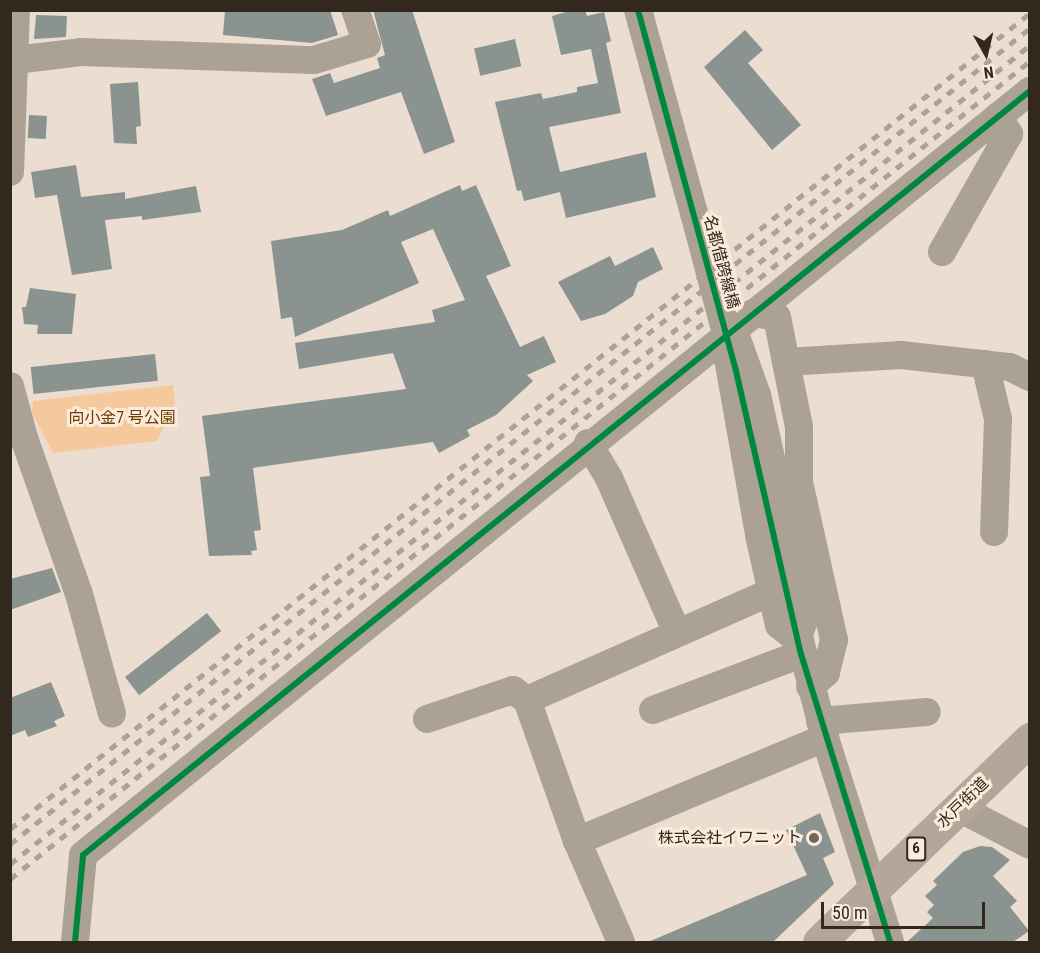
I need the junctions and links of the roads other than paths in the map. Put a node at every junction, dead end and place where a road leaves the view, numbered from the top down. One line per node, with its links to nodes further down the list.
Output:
1 (355, 10): 4 (street)
2 (639, 15): 18 (street, 名都借跨線橋, bridge)
3 (14, 20): 4 (street)
4 (15, 60): 7 (street)
5 (1029, 91): 6 (street)
6 (998, 116): 8 (street); 9 (street)
7 (10, 172)
8 (942, 252)
9 (737, 326): 10 (street); 14 (street); 16 (street); 18 (street)
10 (786, 362): 11 (street); 19 (street)
11 (985, 364): 12 (street); 15 (street)
12 (1029, 377)
13 (10, 386): 23 (street)
14 (588, 443): 17 (street); 31 (street)
15 (994, 532)
16 (772, 591): 17 (street); 18 (street)
17 (676, 633): 20 (street)
18 (797, 637): 19 (street, 名都借跨線橋); 21 (street)
19 (810, 687): 25 (street, 名都借跨線橋)
20 (527, 700): 24 (street); 28 (street)
21 (653, 710)
22 (927, 712): 25 (street)
23 (112, 714)
24 (427, 719)
25 (823, 730): 28 (street); 30 (street, 名都借跨線橋)
26 (1029, 739): 27 (highway, 水戸街道 / 6)
27 (959, 808): 29 (street); 30 (highway, 水戸街道 / 6)
28 (577, 842): 32 (street)
29 (1029, 845)
30 (873, 890): 33 (highway, 水戸街道 / 6); 34 (street, 名都借跨線橋)
31 (75, 942)
32 (619, 942)
33 (819, 942)
34 (890, 942)

